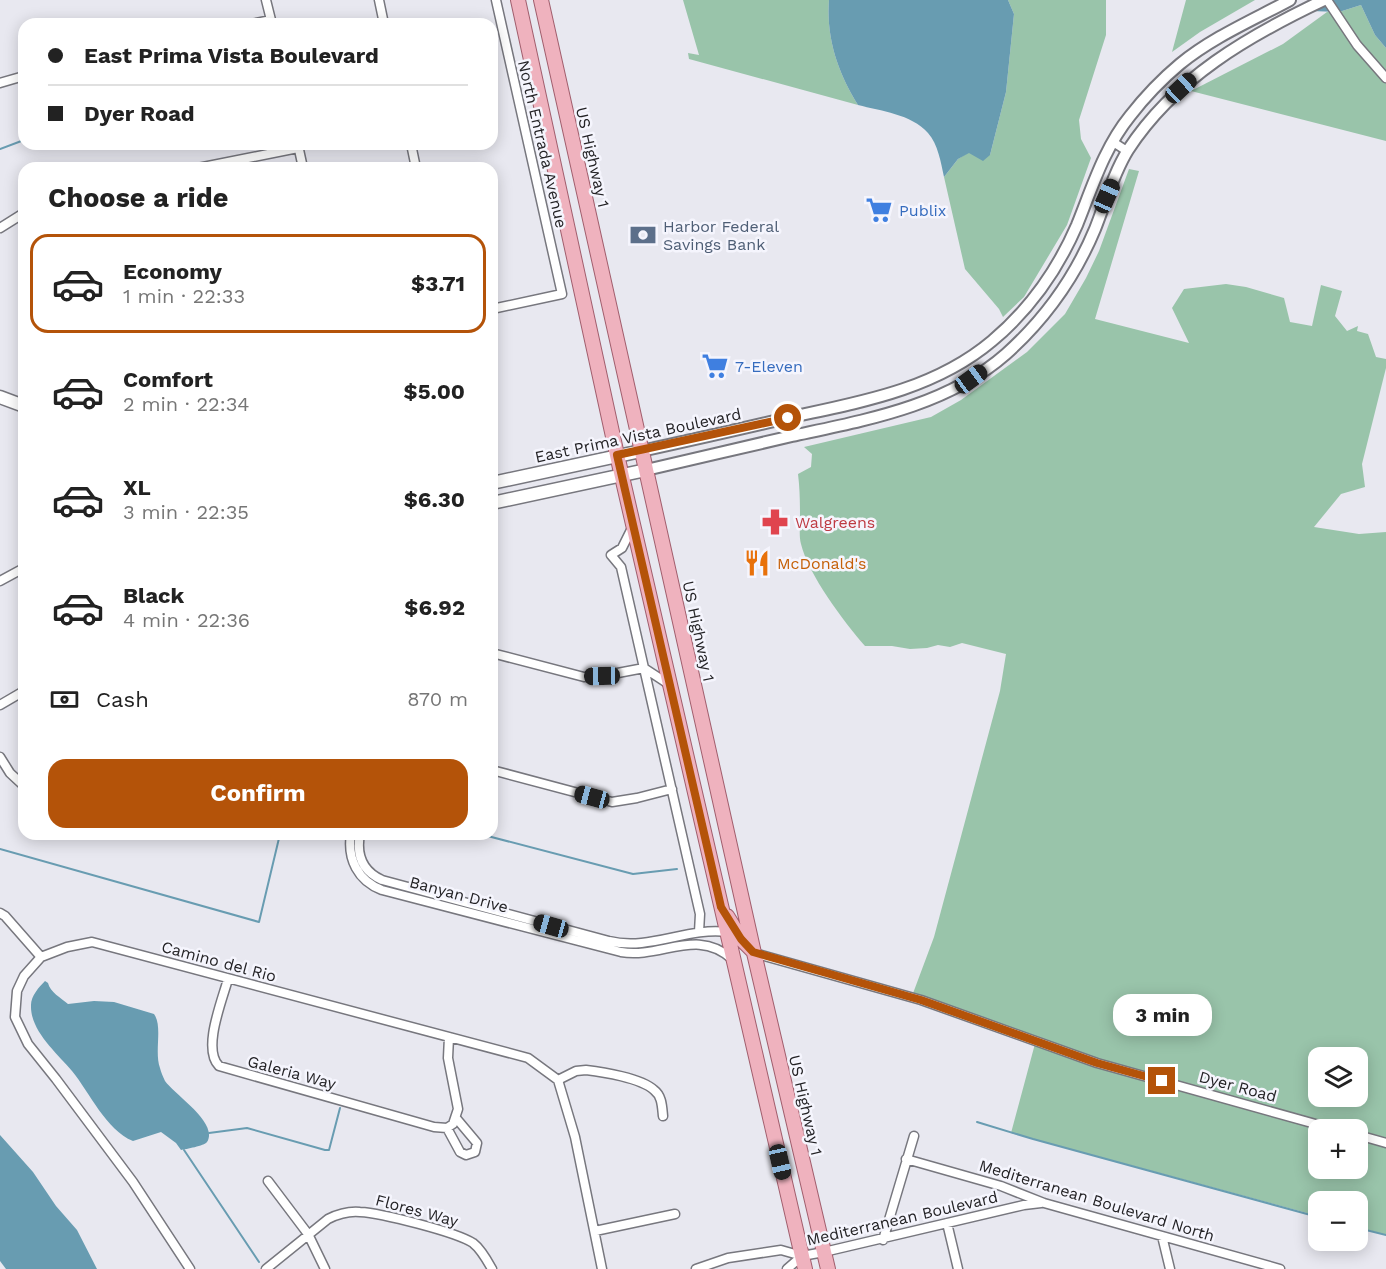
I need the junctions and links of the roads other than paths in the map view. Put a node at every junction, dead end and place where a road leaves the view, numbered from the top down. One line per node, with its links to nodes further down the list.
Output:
1 (266, 0): 8 (street)
2 (379, 0): 9 (street)
3 (496, 0): 19 (street, North Entrada Avenue)
4 (518, 0): 23 (main road)
5 (541, 0): 22 (main road, US Highway 1)
6 (1290, 0): 13 (street, East Prima Vista Boulevard)
7 (1325, 0): 11 (street); 15 (street, East Prima Vista Boulevard)
8 (270, 18)
9 (383, 18)
10 (18, 78): 12 (street)
11 (1386, 78)
12 (0, 83)
13 (1113, 142): 15 (street); 22 (street, East Prima Vista Boulevard)
14 (280, 150): 16 (street)
15 (1127, 151): 24 (street, East Prima Vista Boulevard)
16 (225, 162)
17 (18, 217): 18 (street)
18 (0, 228)
19 (498, 308)
20 (0, 397): 21 (main road)
21 (18, 404)
22 (641, 451): 23 (main road, East Prima Vista Boulevard); 24 (main road, US Highway 1)
23 (617, 455): 25 (main road); 26 (main road, East Prima Vista Boulevard)
24 (646, 470): 25 (main road, East Prima Vista Boulevard); 49 (main road, US Highway 1)
25 (621, 474): 27 (main road, East Prima Vista Boulevard); 28 (main road)
26 (498, 482)
27 (498, 502)
28 (633, 526): 33 (street); 34 (main road)
29 (0, 568): 31 (street)
30 (18, 571): 31 (street)
31 (3, 580)
32 (498, 655): 33 (street)
33 (644, 668): 34 (street); 40 (street)
34 (670, 685): 44 (main road)
35 (18, 694): 36 (street)
36 (0, 705)
37 (0, 758): 39 (street)
38 (498, 772): 40 (street)
39 (18, 781)
40 (672, 789): 46 (street)
41 (350, 840): 43 (street)
42 (360, 840): 43 (street)
43 (377, 882): 48 (street, Banyan Drive)
44 (721, 907): 47 (main road); 49 (main road)
45 (0, 913): 50 (street)
46 (699, 932): 47 (street, Banyan Drive); 48 (street, Banyan Drive)
47 (727, 932): 51 (main road); 53 (main road)
48 (679, 941): 51 (street, Banyan Drive)
49 (753, 952): 53 (main road, US Highway 1); 58 (street, Dyer Road)
50 (41, 957): 52 (street, Camino del Rio); 74 (street)
51 (734, 960): 73 (main road)
52 (228, 979): 54 (street, Camino del Rio); 59 (street, Galeria Way)
53 (760, 982): 72 (main road, US Highway 1)
54 (449, 1037): 55 (street, Camino del Rio); 57 (street)
55 (558, 1080): 56 (street); 68 (street)
56 (663, 1116)
57 (456, 1118): 59 (street); 59 (street)
58 (1308, 1122)
59 (447, 1128)
60 (914, 1136): 63 (street)
61 (1368, 1138): 62 (street)
62 (1386, 1143)
63 (906, 1159): 65 (street, Mediterranean Boulevard North); 71 (street)
64 (268, 1181): 69 (street)
65 (1044, 1203): 67 (street, Mediterranean Boulevard); 70 (street, Mediterranean Boulevard North)
66 (675, 1214): 68 (street)
67 (947, 1222): 71 (street, Mediterranean Boulevard); 82 (street)
68 (595, 1231): 78 (street)
69 (308, 1234): 75 (street, Flores Way); 76 (street); 77 (street, Flores Way)
70 (1162, 1236): 83 (street); 84 (street, Mediterranean Boulevard North)
71 (883, 1240): 72 (street, Mediterranean Boulevard)
72 (824, 1252): 73 (street, Mediterranean Boulevard); 81 (main road, US Highway 1)
73 (804, 1263): 79 (street); 80 (street)
74 (190, 1269)
75 (266, 1269)
76 (326, 1269)
77 (492, 1269)
78 (602, 1269)
79 (696, 1269)
80 (787, 1269)
81 (828, 1269)
82 (958, 1269)
83 (1170, 1269)
84 (1280, 1269)

